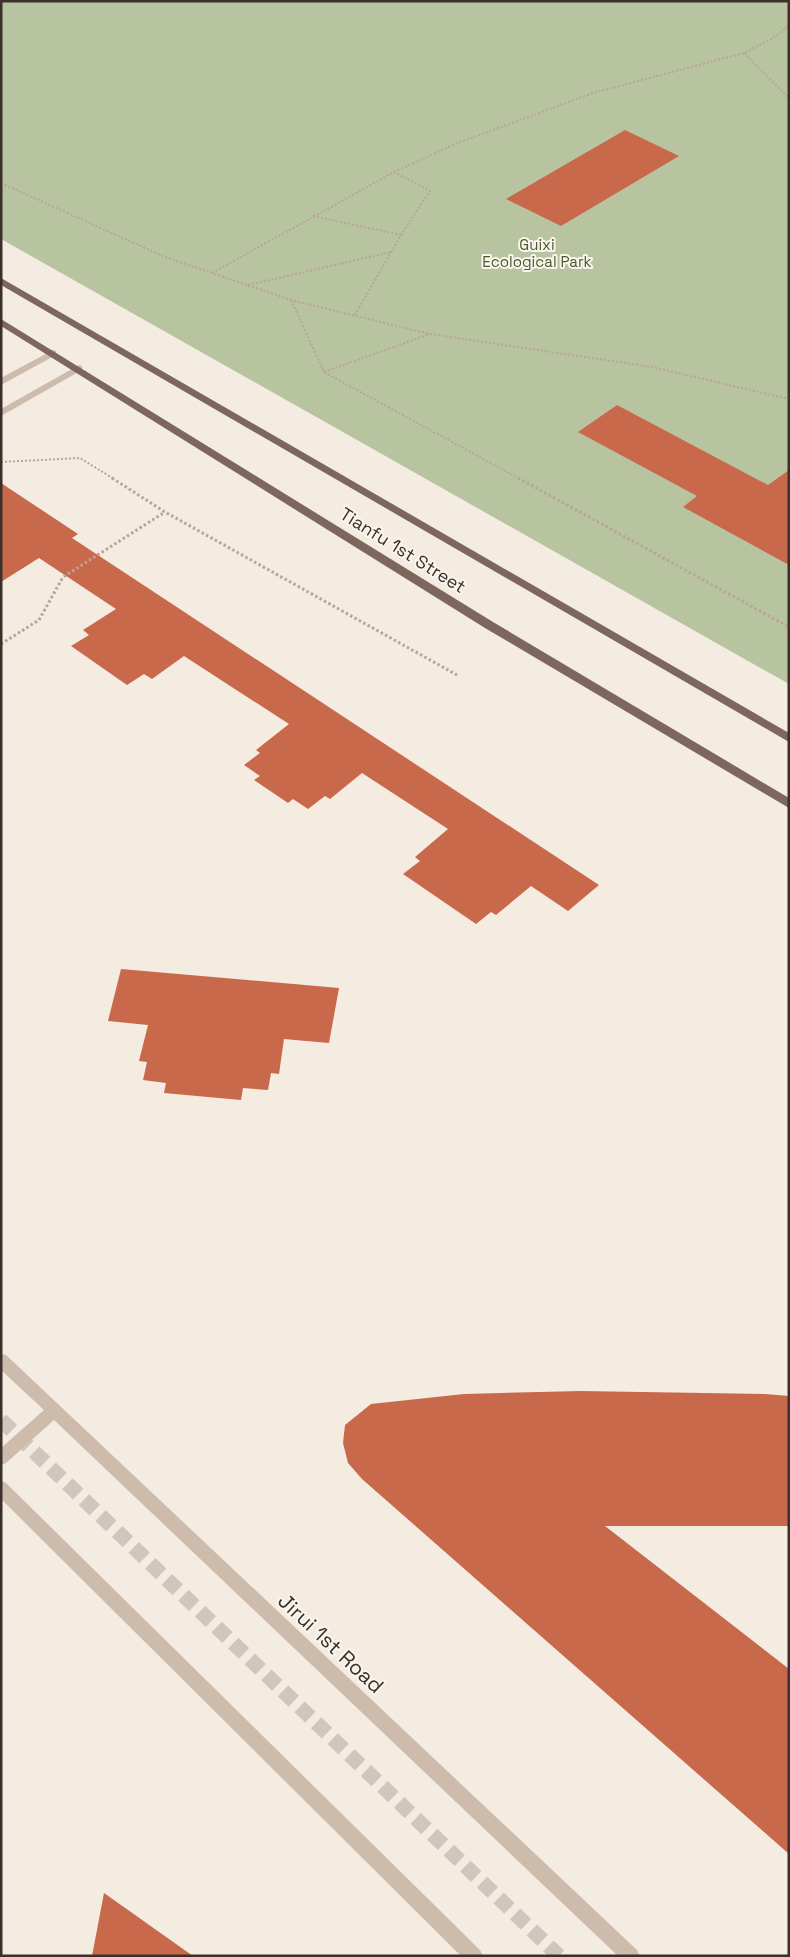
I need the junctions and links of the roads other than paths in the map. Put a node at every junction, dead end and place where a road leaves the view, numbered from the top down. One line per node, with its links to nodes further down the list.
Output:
1 (1, 280): 7 (main road, Tianfu 1st Street)
2 (1, 322): 3 (main road, Tianfu 1st Street)
3 (53, 353): 4 (main road, Tianfu 1st Street); 5 (street)
4 (79, 368): 6 (street); 8 (main road, Tianfu 1st Street)
5 (1, 382)
6 (1, 413)
7 (789, 738)
8 (789, 804)
9 (1, 1360): 10 (street, Jirui 1st Road)
10 (54, 1410): 11 (street); 14 (street, Jirui 1st Road)
11 (1, 1458)
12 (1, 1488): 13 (street)
13 (474, 1956)
14 (631, 1956)

